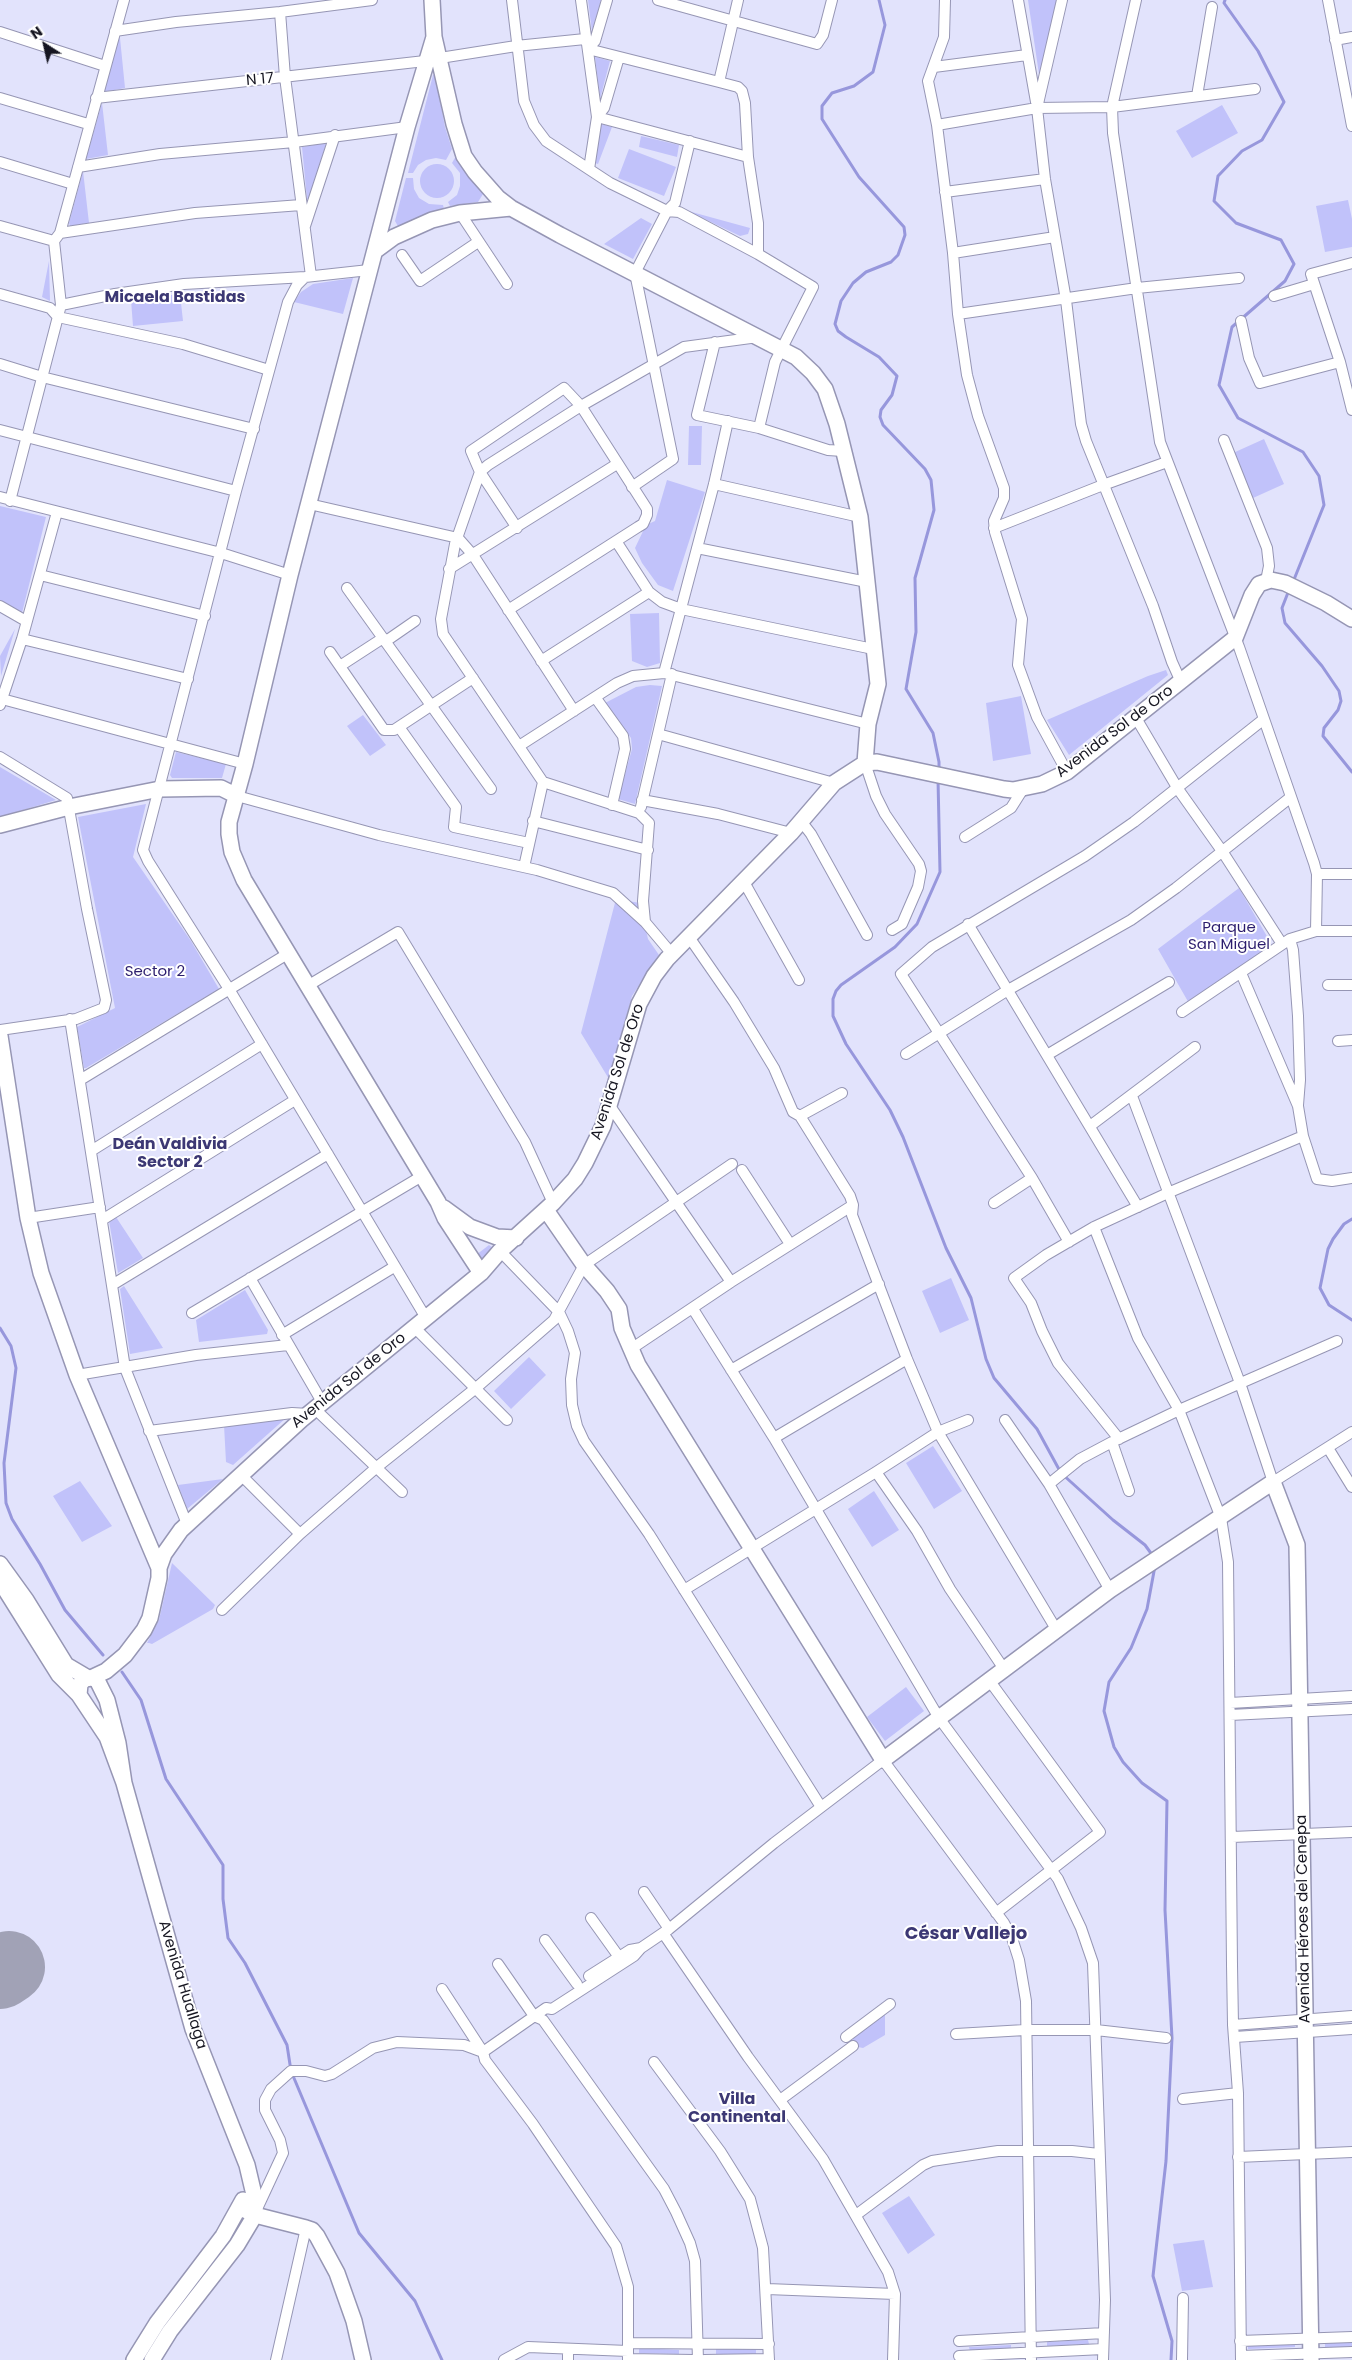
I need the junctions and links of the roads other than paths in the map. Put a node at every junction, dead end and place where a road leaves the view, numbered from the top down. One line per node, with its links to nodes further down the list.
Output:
1 (372, 0): 15 (street)
2 (432, 0): 27 (street)
3 (512, 0): 24 (street)
4 (581, 0): 23 (street)
5 (607, 0): 23 (street)
6 (658, 0): 18 (street)
7 (738, 0): 18 (street)
8 (832, 0): 18 (street)
9 (945, 0): 29 (street)
10 (1018, 0): 25 (street)
11 (1062, 0): 37 (street)
12 (1136, 0): 36 (street)
13 (1328, 0): 22 (street)
14 (120, 1): 19 (street)
15 (303, 4): 17 (street)
16 (1212, 7): 33 (street)
17 (280, 12): 19 (street); 30 (street)
18 (733, 22): 31 (street)
19 (115, 31): 28 (street)
20 (0, 32): 28 (street)
21 (1352, 37): 22 (street)
22 (1335, 40): 39 (street)
23 (586, 44): 24 (street, N 17); 26 (street, N 17); 38 (street)
24 (516, 46): 27 (street, N 17); 49 (street)
25 (1027, 55): 29 (street); 37 (street)
26 (619, 57): 31 (street, N 17); 38 (street)
27 (432, 59): 30 (street, N 17); 42 (street); 54 (street)
28 (105, 66): 35 (street)
29 (934, 67): 41 (street)
30 (285, 77): 35 (street, N 17); 45 (street)
31 (719, 82): 46 (street, N 17)
32 (1255, 88): 33 (street)
33 (1197, 96): 36 (street)
34 (0, 98): 40 (street)
35 (96, 98): 40 (street)
36 (1112, 107): 37 (street); 73 (street)
37 (1037, 108): 41 (street); 50 (street)
38 (597, 117): 44 (street); 49 (street)
39 (1351, 120)
40 (88, 124): 48 (street)
41 (937, 125): 52 (street)
42 (407, 127): 43 (street); 62 (street)
43 (335, 135): 45 (street); 58 (street)
44 (690, 141): 46 (street); 55 (street)
45 (294, 142): 48 (street); 53 (street)
46 (748, 157): 64 (street, N 17)
47 (0, 162): 51 (street)
48 (78, 167): 51 (street)
49 (589, 169): 55 (street)
50 (1045, 179): 52 (street); 60 (street)
51 (73, 184): 59 (street)
52 (944, 192): 63 (street)
53 (301, 205): 58 (street); 59 (street)
54 (511, 208): 56 (street); 68 (street)
55 (667, 211): 64 (street); 68 (street)
56 (460, 213): 61 (street); 62 (street)
57 (0, 226): 59 (street)
58 (304, 229): 69 (street)
59 (57, 237): 77 (street)
60 (1056, 237): 63 (street); 76 (street)
61 (478, 242): 65 (street); 71 (street)
62 (375, 251): 67 (street)
63 (953, 253): 78 (street)
64 (758, 254): 83 (street)
65 (402, 255)
66 (1352, 263): 72 (street)
67 (369, 270): 69 (street); 106 (street)
68 (634, 273): 81 (street); 86 (street)
69 (308, 277): 77 (street); 87 (street)
70 (1239, 278): 73 (street)
71 (507, 284)
72 (1314, 284): 75 (street); 84 (street)
73 (1137, 288): 76 (street); 98 (street)
74 (0, 294): 79 (street)
75 (1274, 296)
76 (1066, 300): 78 (street); 102 (street)
77 (61, 305): 79 (street)
78 (958, 314): 110 (street)
79 (58, 316): 87 (street); 88 (street)
80 (1241, 322): 84 (street)
81 (759, 337): 82 (street); 83 (street)
82 (715, 342): 86 (street); 91 (street)
83 (782, 349): 92 (street); 97 (street)
84 (1340, 362): 90 (street)
85 (0, 364): 88 (street)
86 (654, 364): 89 (street); 103 (street)
87 (269, 370): 93 (street)
88 (42, 377): 93 (street); 95 (street)
89 (581, 406): 99 (street); 100 (street); 100 (street)
90 (1352, 410)
91 (728, 421): 92 (street); 101 (street)
92 (759, 428): 97 (street)
93 (254, 429): 104 (street)
94 (0, 430): 95 (street)
95 (27, 439): 104 (street); 105 (street)
96 (1224, 440): 119 (street)
97 (843, 451): 108 (street)
98 (1167, 462): 102 (street); 131 (street)
99 (617, 464): 103 (street); 109 (street)
100 (480, 472): 109 (street); 111 (street)
101 (714, 484): 108 (street); 113 (street)
102 (1103, 485): 110 (street); 140 (street)
103 (632, 487): 112 (street)
104 (236, 491): 114 (street)
105 (5, 499): 107 (street)
106 (309, 504): 111 (street); 118 (street)
107 (57, 512): 114 (street); 117 (street)
108 (860, 517): 120 (street)
109 (517, 528): 115 (street)
110 (994, 528): 156 (street)
111 (458, 538): 115 (street); 116 (street)
112 (616, 541): 122 (street); 125 (street)
113 (697, 548): 120 (street); 124 (street)
114 (221, 553): 118 (street); 126 (street)
115 (474, 555): 116 (street); 125 (street)
116 (449, 569): 138 (street)
117 (40, 575): 126 (street); 128 (street)
118 (290, 575): 155 (street)
119 (1271, 580): 127 (street); 131 (street, Avenida Sol de Oro)
120 (867, 582): 133 (street)
121 (346, 588): 130 (street)
122 (649, 592): 124 (street); 135 (street)
123 (0, 606): 128 (street)
124 (681, 609): 133 (street); 137 (street)
125 (508, 610): 135 (street)
126 (204, 616): 139 (street)
127 (1352, 619)
128 (26, 621): 132 (street)
129 (414, 621): 130 (street)
130 (383, 638): 136 (street); 144 (street)
131 (1235, 638): 140 (street, Avenida Sol de Oro); 147 (street)
132 (22, 639): 139 (street); 141 (street)
133 (874, 649): 148 (street)
134 (330, 652): 136 (street)
135 (541, 661): 145 (street)
136 (340, 666): 149 (street)
137 (668, 673): 142 (street); 148 (street); 150 (street)
138 (473, 678): 144 (street); 152 (street)
139 (188, 679): 151 (street)
140 (1181, 682): 146 (street, Avenida Sol de Oro)
141 (3, 684): 143 (street)
142 (595, 697): 145 (street); 166 (street)
143 (1, 703): 151 (street)
144 (431, 706): 149 (street); 160 (street)
145 (574, 711): 152 (street)
146 (1136, 718): 156 (street, Avenida Sol de Oro); 162 (street)
147 (1264, 719): 162 (street); 164 (street)
148 (868, 724): 154 (street)
149 (400, 727): 174 (street)
150 (658, 734): 158 (street); 165 (street)
151 (171, 744): 155 (street); 159 (street)
152 (519, 746): 157 (street)
153 (0, 758): 167 (street)
154 (865, 763): 158 (street, Avenida Sol de Oro); 161 (street, Avenida Sol de Oro); 183 (street)
155 (245, 764): 163 (street)
156 (1066, 772): 161 (street, Avenida Sol de Oro)
157 (543, 782): 166 (street); 169 (street)
158 (834, 783): 170 (street, Avenida Sol de Oro)
159 (160, 789): 163 (street); 167 (street); 197 (street)
160 (492, 789)
161 (1023, 789): 173 (street)
162 (1178, 789): 176 (street); 182 (street)
163 (237, 796): 177 (street); 189 (street)
164 (1291, 797): 176 (street); 178 (street)
165 (642, 800): 168 (street); 172 (street)
166 (612, 805): 168 (street)
167 (69, 807): 171 (street); 200 (street)
168 (639, 813): 175 (street)
169 (533, 821): 174 (street); 175 (street)
170 (801, 821): 172 (street, Avenida Sol de Oro); 186 (street)
171 (0, 825)
172 (791, 833): 180 (street, Avenida Sol de Oro)
173 (966, 837)
174 (529, 843): 177 (street)
175 (648, 850): 181 (street)
176 (1222, 851): 188 (street); 198 (street)
177 (524, 867): 181 (street)
178 (1317, 874): 179 (street); 184 (street)
179 (1352, 874)
180 (744, 882): 187 (street, Avenida Sol de Oro); 192 (street)
181 (645, 922): 190 (street)
182 (968, 924): 198 (street); 202 (street)
183 (892, 930)
184 (1316, 931): 185 (street); 188 (street)
185 (1352, 931)
186 (867, 935)
187 (689, 937): 190 (street, Avenida Sol de Oro); 216 (street)
188 (1286, 942): 191 (street); 215 (street)
189 (290, 954): 195 (street); 197 (street)
190 (672, 954): 214 (street, Avenida Sol de Oro)
191 (1241, 973): 199 (street); 215 (street)
192 (799, 980)
193 (1169, 982): 209 (street)
194 (1352, 984): 196 (street)
195 (309, 985): 223 (street); 232 (street)
196 (1328, 985)
197 (230, 989): 206 (street); 210 (street)
198 (1008, 990): 202 (street); 209 (street)
199 (1182, 1012)
200 (70, 1019): 201 (street); 210 (street)
201 (0, 1030)
202 (938, 1033): 208 (street); 224 (street)
203 (0, 1036): 235 (street)
204 (1352, 1040): 205 (street)
205 (1338, 1041)
206 (262, 1044): 213 (street); 219 (street)
207 (1195, 1047): 212 (street)
208 (906, 1054)
209 (1047, 1055): 217 (street)
210 (80, 1080): 219 (street)
211 (842, 1093): 216 (street)
212 (1132, 1096): 217 (street); 226 (street)
213 (295, 1100): 220 (street); 236 (street)
214 (610, 1106): 228 (street); 232 (street, Avenida Sol de Oro)
215 (1298, 1106): 218 (street)
216 (800, 1116): 230 (street)
217 (1090, 1126): 233 (street)
218 (1303, 1136): 225 (street); 226 (street)
219 (91, 1152): 231 (street)
220 (328, 1154): 234 (street); 248 (street)
221 (732, 1164): 228 (street)
222 (742, 1170): 240 (street)
223 (422, 1176): 227 (street); 234 (street)
224 (1032, 1178): 229 (street); 239 (street)
225 (1352, 1178)
226 (1170, 1192): 233 (street); 261 (street)
227 (438, 1202): 238 (street); 244 (street)
228 (676, 1202): 242 (street); 246 (street)
229 (994, 1203)
230 (853, 1205): 240 (street); 247 (street)
231 (100, 1207): 235 (street); 236 (street)
232 (550, 1207): 238 (street, Avenida Sol de Oro); 242 (street)
233 (1138, 1208): 237 (street)
234 (362, 1211): 243 (street); 245 (street)
235 (28, 1218): 260 (street)
236 (102, 1220): 248 (street)
237 (1094, 1228): 239 (street); 264 (street)
238 (516, 1238): 241 (street, Avenida Sol de Oro)
239 (1069, 1242): 272 (street)
240 (790, 1244): 246 (street)
241 (500, 1251): 244 (street, Avenida Sol de Oro); 250 (street)
242 (584, 1265): 250 (street); 256 (street)
243 (394, 1267): 252 (street); 253 (street)
244 (480, 1272): 252 (street, Avenida Sol de Oro)
245 (250, 1278): 251 (street); 253 (street)
246 (731, 1282): 249 (street)
247 (879, 1284): 257 (street); 259 (street)
248 (112, 1285): 258 (street)
249 (693, 1309): 256 (street); 259 (street)
250 (559, 1312): 262 (street); 291 (street)
251 (192, 1313)
252 (420, 1323): 262 (street); 263 (street, Avenida Sol de Oro)
253 (282, 1335): 255 (street)
254 (1337, 1341): 261 (street)
255 (288, 1345): 258 (street); 263 (street)
256 (631, 1349): 286 (street)
257 (907, 1359): 269 (street); 271 (street)
258 (126, 1368): 260 (street); 268 (street)
259 (731, 1370): 271 (street)
260 (77, 1375): 288 (street)
261 (1240, 1383): 264 (street); 277 (street)
262 (476, 1388): 265 (street); 274 (street)
263 (315, 1408): 268 (street); 274 (street); 276 (street, Avenida Sol de Oro)
264 (1178, 1410): 272 (street); 283 (street)
265 (507, 1420)
266 (968, 1420): 269 (street)
267 (1005, 1420): 278 (street)
268 (149, 1431): 284 (street)
269 (938, 1432): 275 (street); 293 (street)
270 (1352, 1432): 273 (street)
271 (774, 1438): 282 (street)
272 (1115, 1440): 278 (street); 280 (street)
273 (1328, 1448): 277 (street); 279 (street)
274 (377, 1467): 281 (street); 285 (street)
275 (876, 1472): 282 (street); 294 (street)
276 (240, 1474): 284 (street, Avenida Sol de Oro); 285 (street)
277 (1273, 1482): 283 (street); 300 (street, Avenida Héroes del Cenepa)
278 (1049, 1484): 290 (street)
279 (1352, 1486)
280 (1129, 1491)
281 (402, 1492)
282 (816, 1508): 286 (street); 303 (street)
283 (1221, 1518): 290 (street); 299 (street)
284 (187, 1524): 288 (street, Avenida Sol de Oro)
285 (300, 1534): 292 (street)
286 (752, 1547): 291 (street); 304 (street)
287 (0, 1564): 296 (street)
288 (159, 1568): 296 (street, Avenida Sol de Oro)
289 (0, 1581): 297 (street, Avenida Huallaga)
290 (1116, 1586): 293 (street)
291 (684, 1590): 306 (street)
292 (222, 1610)
293 (1056, 1629): 294 (street)
294 (1004, 1669): 295 (street)
295 (989, 1680): 303 (street); 310 (street)
296 (98, 1681): 297 (street, Avenida Sol de Oro); 305 (street, Avenida Huallaga)
297 (80, 1696): 305 (street, Avenida Huallaga)
298 (1352, 1696): 300 (street)
299 (1230, 1703): 300 (street); 302 (street)
300 (1300, 1704): 301 (street); 302 (street); 308 (street, Avenida Héroes del Cenepa)
301 (1352, 1709)
302 (1230, 1715): 309 (street)
303 (940, 1718): 304 (street); 310 (street)
304 (883, 1760): 306 (street); 312 (street)
305 (124, 1783): 346 (street, Avenida Huallaga)
306 (822, 1807): 314 (street)
307 (1352, 1832): 308 (street)
308 (1302, 1834): 309 (street); 326 (street, Avenida Héroes del Cenepa)
309 (1232, 1837): 325 (street)
310 (1052, 1870): 312 (street); 329 (street)
311 (644, 1892): 314 (street)
312 (996, 1913): 328 (street)
313 (591, 1918): 317 (street)
314 (666, 1931): 316 (street); 339 (street)
315 (545, 1940): 319 (street)
316 (640, 1948): 317 (street); 322 (street)
317 (619, 1957): 319 (street)
318 (498, 1964): 323 (street)
319 (577, 1984): 322 (street)
320 (442, 1988): 335 (street)
321 (890, 2004): 331 (street)
322 (546, 2008): 323 (street)
323 (534, 2016): 335 (street); 360 (street)
324 (1352, 2016): 326 (street)
325 (1233, 2025): 326 (street); 332 (street)
326 (1305, 2025): 327 (street); 332 (street); 343 (street, Avenida Héroes del Cenepa)
327 (1352, 2029)
328 (1025, 2030): 329 (street); 330 (street); 340 (street)
329 (1096, 2030): 333 (street); 342 (street)
330 (956, 2034)
331 (846, 2037)
332 (1235, 2037): 337 (street)
333 (1166, 2038)
334 (852, 2046): 339 (street)
335 (483, 2052): 345 (street); 365 (street)
336 (654, 2062): 351 (street)
337 (1238, 2093): 338 (street); 344 (street)
338 (1183, 2099)
339 (780, 2100): 349 (street)
340 (1029, 2151): 342 (street); 349 (street); 356 (street)
341 (1352, 2152): 343 (street)
342 (1099, 2154): 354 (street)
343 (1309, 2154): 344 (street); 357 (street, Avenida Héroes del Cenepa)
344 (1238, 2157): 358 (street)
345 (275, 2172): 346 (street); 348 (street)
346 (250, 2182): 347 (street); 348 (street, Avenida Huallaga)
347 (239, 2207): 348 (street); 369 (street)
348 (255, 2215): 350 (street); 370 (street)
349 (856, 2215): 352 (street)
350 (306, 2228): 371 (street); 372 (street)
351 (767, 2289): 352 (street); 359 (street)
352 (895, 2294): 379 (street)
353 (1183, 2298): 381 (street)
354 (1104, 2333): 356 (street); 362 (street)
355 (1352, 2337): 357 (street)
356 (1030, 2338): 363 (street); 366 (street)
357 (1311, 2338): 358 (street); 367 (street, Avenida Héroes del Cenepa)
358 (1240, 2341): 368 (street)
359 (769, 2344): 360 (street); 378 (street)
360 (698, 2345): 365 (street); 376 (street)
361 (568, 2349): 365 (street); 373 (street); 374 (street)
362 (1103, 2349): 366 (street); 380 (street)
363 (959, 2352): 366 (street)
364 (1352, 2352): 367 (street)
365 (628, 2353): 375 (street)
366 (1031, 2357)
367 (1311, 2357): 368 (street)
368 (1241, 2358)
369 (134, 2360)
370 (152, 2360)
371 (276, 2360)
372 (363, 2360)
373 (504, 2360)
374 (568, 2360)
375 (693, 2360)
376 (698, 2360)
377 (704, 2360): 378 (street)
378 (769, 2360)
379 (893, 2360)
380 (1103, 2360)
381 (1182, 2360)

